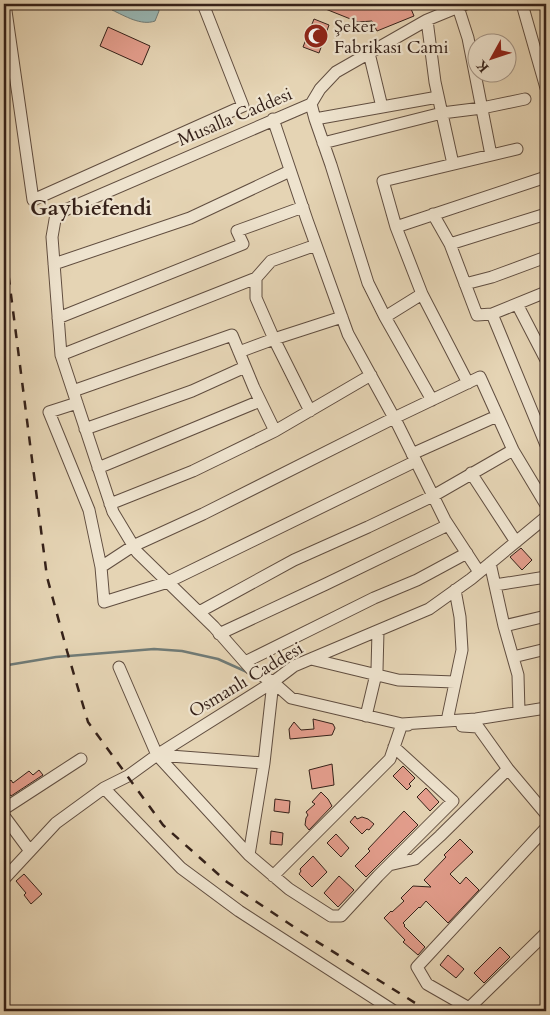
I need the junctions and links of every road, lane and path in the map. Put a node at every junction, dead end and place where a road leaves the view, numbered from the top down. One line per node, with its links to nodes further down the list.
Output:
1 (5, 4): 2 (street)
2 (203, 4)
3 (522, 4): 7 (street)
4 (461, 5): 5 (street, Musalla Caddesi); 12 (street)
5 (427, 20): 6 (street, Musalla Caddesi); 8 (street)
6 (368, 53): 10 (street, Musalla Caddesi); 11 (street)
7 (546, 88)
8 (438, 97): 11 (street); 13 (street)
9 (525, 99): 12 (street)
10 (310, 104): 14 (street, Musalla Caddesi); 15 (street)
11 (382, 107): 15 (street)
12 (482, 108): 13 (street); 18 (street)
13 (442, 113): 16 (street); 19 (street)
14 (273, 119): 20 (street); 29 (street, Musalla Caddesi)
15 (315, 119): 16 (street)
16 (323, 143): 37 (street)
17 (517, 149): 18 (street)
18 (491, 155): 19 (street)
19 (453, 164): 25 (street)
20 (290, 171): 22 (street); 29 (street)
21 (546, 177): 23 (street)
22 (303, 207): 27 (street); 38 (street)
23 (433, 214): 25 (street); 26 (street)
24 (546, 214): 26 (street)
25 (396, 227): 33 (street)
26 (450, 244): 31 (street)
27 (316, 245): 30 (street); 36 (street)
28 (546, 256): 31 (street)
29 (54, 264): 38 (street)
30 (256, 278): 39 (street); 41 (street)
31 (465, 284): 35 (street)
32 (546, 292): 34 (street)
33 (422, 294): 37 (street); 45 (street)
34 (517, 304): 35 (street); 42 (street)
35 (492, 314): 55 (street)
36 (342, 317): 39 (street); 44 (street)
37 (385, 317): 47 (street)
38 (58, 318): 41 (street)
39 (274, 339): 40 (street); 50 (street)
40 (239, 352): 43 (street); 46 (street)
41 (61, 355): 46 (street)
42 (546, 360)
43 (245, 367): 48 (street); 53 (street)
44 (371, 375): 50 (street); 52 (street)
45 (468, 383): 47 (street); 51 (street)
46 (73, 391): 49 (street)
47 (432, 400): 52 (street)
48 (260, 401): 54 (street); 58 (street)
49 (77, 403): 53 (street); 69 (street)
50 (310, 411): 54 (street)
51 (498, 416): 56 (street); 57 (street)
52 (394, 418): 57 (street); 66 (street)
53 (85, 429): 58 (street)
54 (275, 431): 61 (street)
55 (546, 445)
56 (513, 450): 59 (street); 62 (street)
57 (414, 457): 60 (street); 72 (street)
58 (98, 468): 61 (street)
59 (471, 473): 60 (street); 65 (street)
60 (433, 496): 64 (street); 75 (street)
61 (110, 504): 66 (street)
62 (546, 505)
63 (546, 517): 65 (street, Osmanlı Caddesi)
64 (448, 525): 67 (street); 79 (street)
65 (516, 542): 68 (street, Osmanlı Caddesi)
66 (133, 546): 69 (street); 72 (street)
67 (467, 553): 70 (street); 83 (street)
68 (490, 563): 70 (street, Osmanlı Caddesi); 73 (street)
69 (101, 567): 72 (street)
70 (479, 572): 74 (street, Osmanlı Caddesi)
71 (546, 577): 73 (street)
72 (168, 582): 75 (street)
73 (495, 585): 77 (street)
74 (455, 590): 78 (street, Osmanlı Caddesi); 87 (street)
75 (198, 612): 79 (street)
76 (546, 616): 77 (street)
77 (504, 626): 81 (street)
78 (378, 631): 82 (street, Osmanlı Caddesi); 85 (street)
79 (219, 634): 83 (street)
80 (546, 649): 81 (street)
81 (513, 657): 89 (street)
82 (311, 659): 85 (street); 86 (street, Osmanlı Caddesi)
83 (245, 662): 86 (street)
84 (119, 667): 94 (street)
85 (375, 675): 87 (street); 90 (street)
86 (273, 682): 90 (street); 94 (street, Osmanlı Caddesi); 96 (street)
87 (455, 682): 91 (street)
88 (546, 708): 89 (street)
89 (519, 712): 91 (street)
90 (366, 716): 92 (street)
91 (447, 721): 92 (street)
92 (402, 724): 93 (street); 97 (street)
93 (394, 747): 105 (street); 106 (street)
94 (157, 755): 96 (street); 98 (street, Osmanlı Caddesi); 104 (street)
95 (81, 758): 99 (street)
96 (264, 762): 104 (street)
97 (508, 769): 100 (street); 105 (street)
98 (104, 788): 103 (street, Osmanlı Caddesi); 109 (street)
99 (4, 809)
100 (546, 814)
101 (4, 816): 103 (street)
102 (546, 828): 108 (street)
103 (30, 851): 107 (street, Osmanlı Caddesi)
104 (249, 855): 106 (street)
105 (388, 866): 106 (street)
106 (273, 876)
107 (4, 879)
108 (546, 933)
109 (394, 1011)

